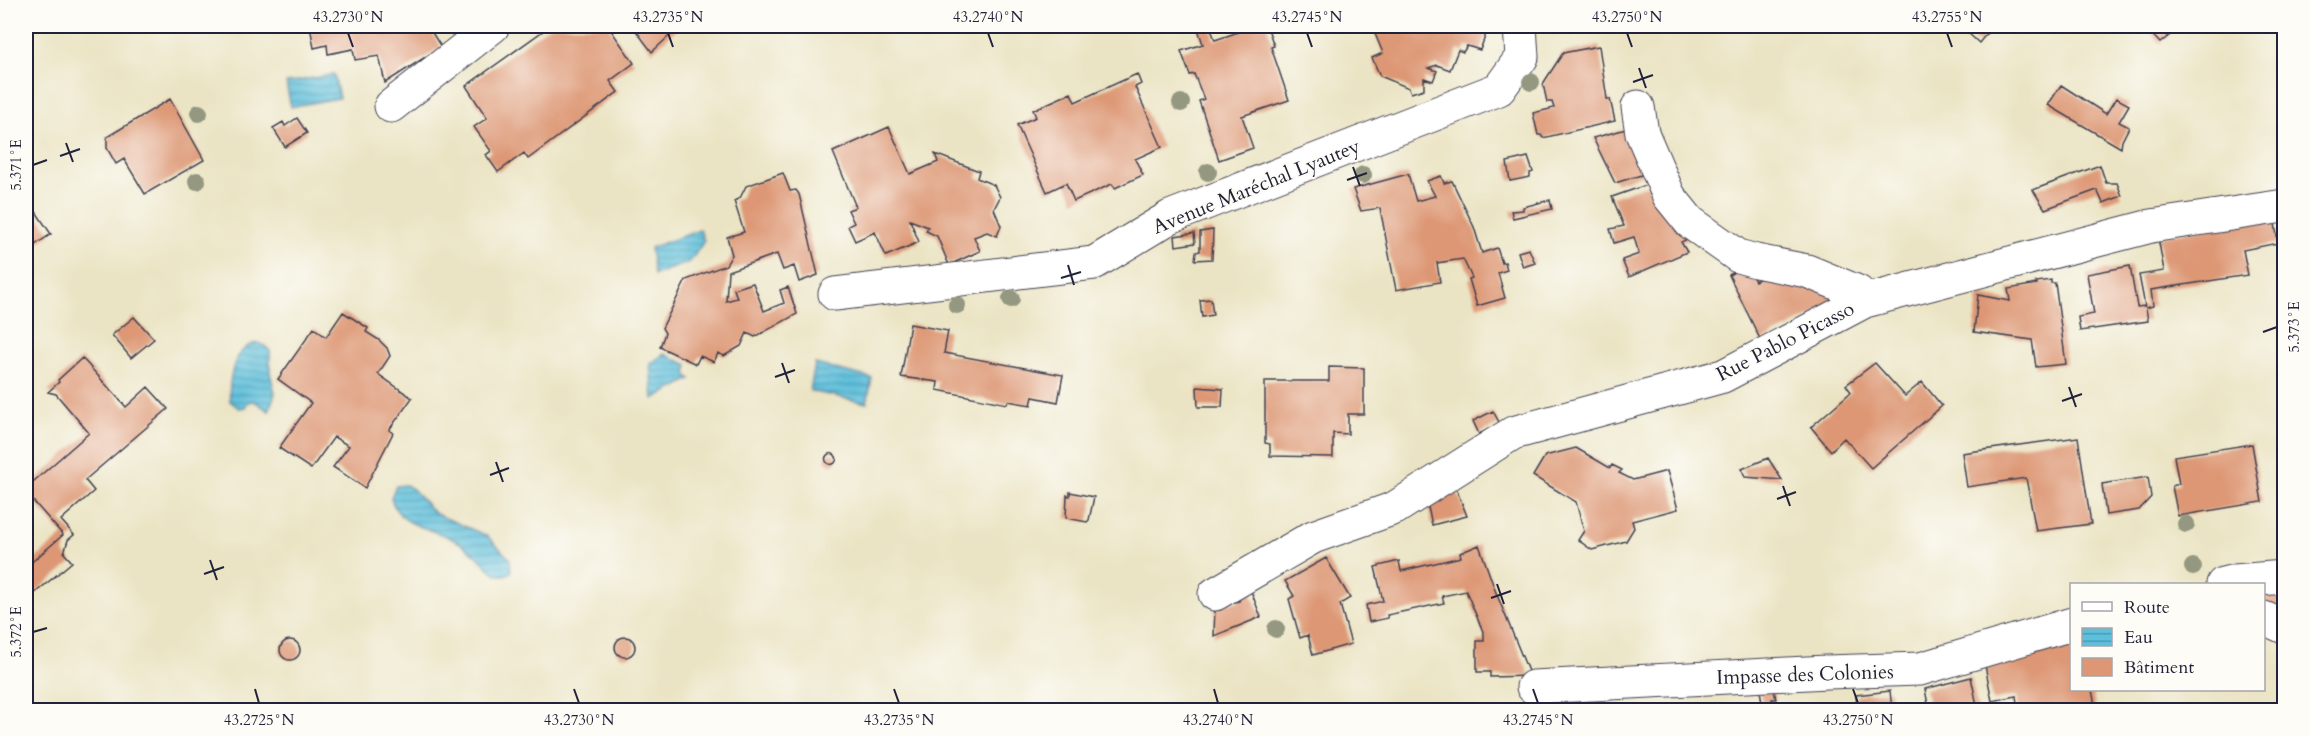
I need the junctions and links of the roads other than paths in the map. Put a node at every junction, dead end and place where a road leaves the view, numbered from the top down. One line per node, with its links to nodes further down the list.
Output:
1 (493, 26): 3 (street)
2 (1520, 26): 6 (street, Avenue Maréchal Lyautey)
3 (391, 106)
4 (1638, 107): 7 (street)
5 (2284, 206): 7 (street, Rue Pablo Picasso)
6 (835, 294)
7 (1865, 301): 10 (street, Rue Pablo Picasso)
8 (2284, 577): 9 (street)
9 (2229, 583)
10 (1215, 594)
11 (2265, 618): 13 (street)
12 (2070, 625): 14 (street, Impasse des Colonies)
13 (2284, 627)
14 (1533, 687)

